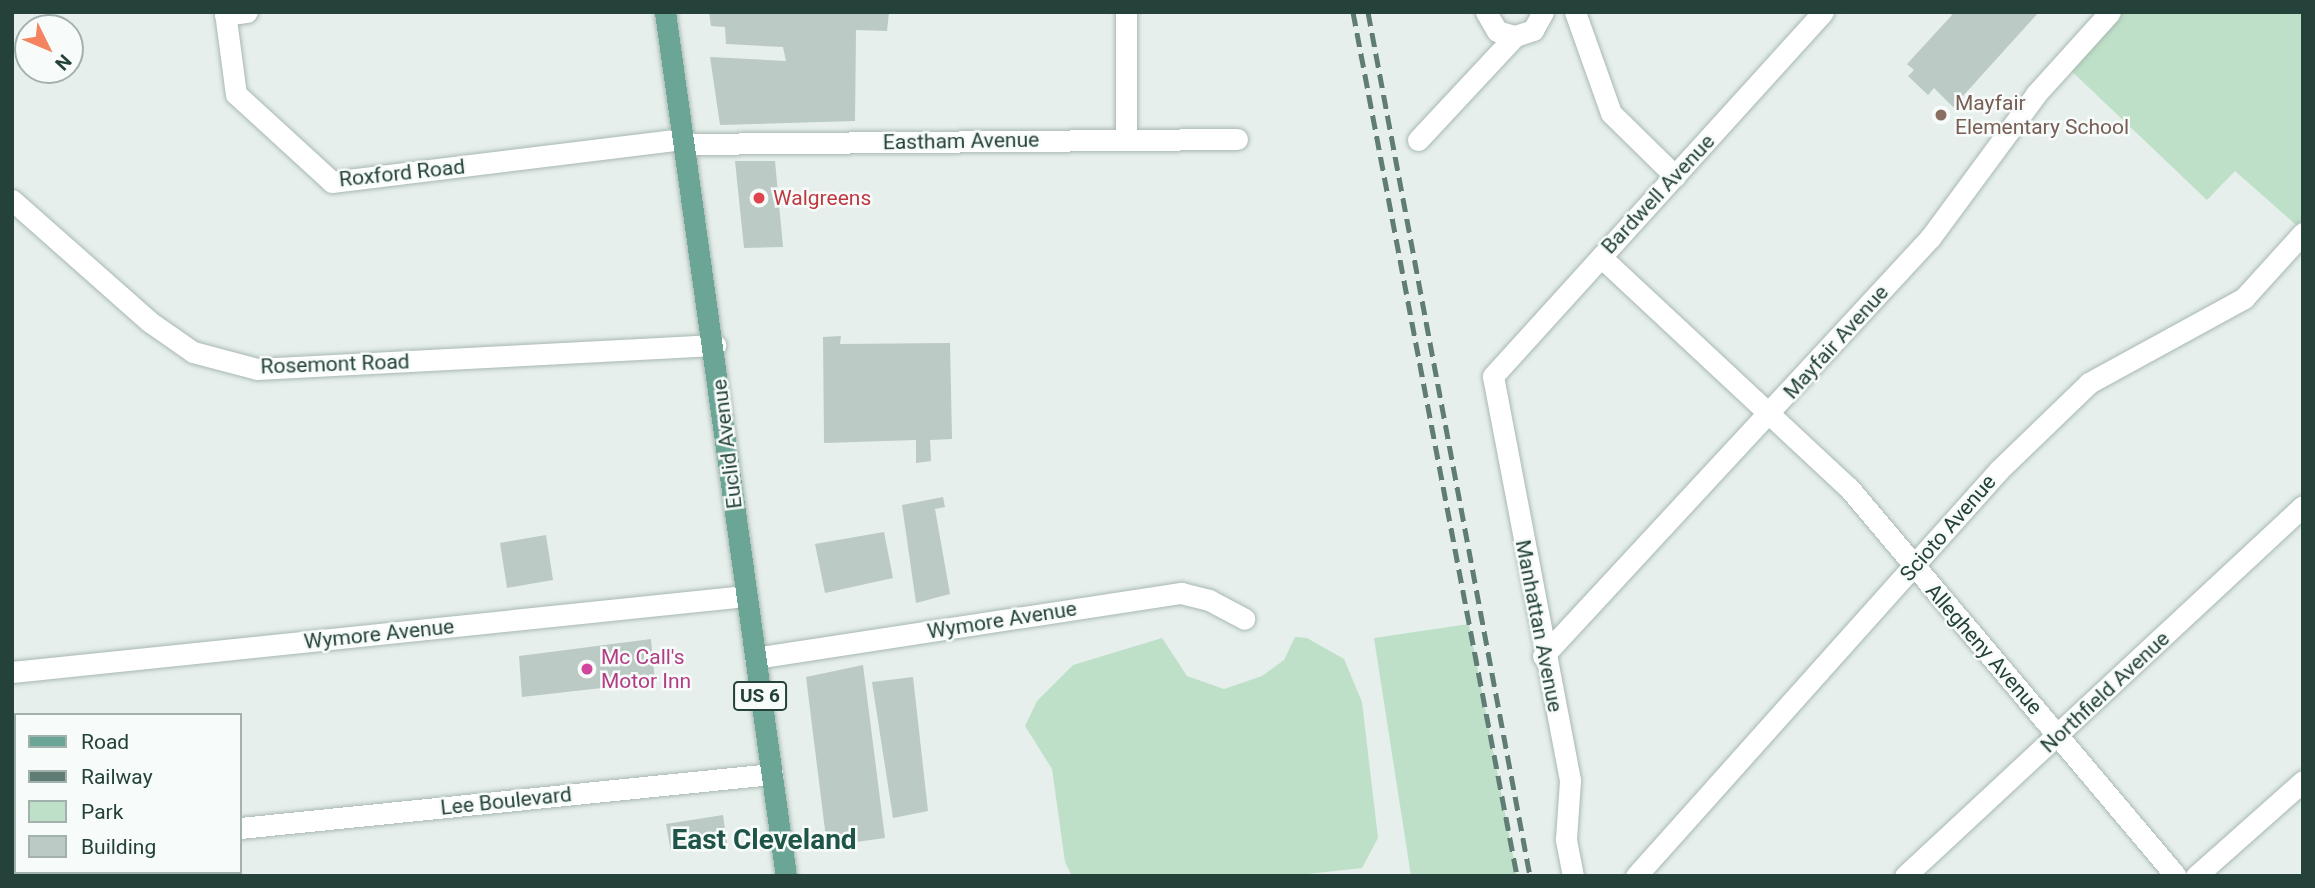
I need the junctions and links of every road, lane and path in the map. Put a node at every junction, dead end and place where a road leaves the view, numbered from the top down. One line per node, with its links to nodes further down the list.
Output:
1 (247, 12): 9 (street)
2 (665, 12): 14 (main road, Euclid Avenue / US 6)
3 (1126, 12): 11 (street)
4 (1486, 12): 10 (street)
5 (1544, 12): 10 (street)
6 (1575, 12): 15 (street)
7 (1823, 12): 15 (street, Bardwell Avenue)
8 (2110, 12): 21 (street, Mayfair Avenue)
9 (225, 14): 14 (street, Roxford Road)
10 (1515, 36): 13 (street)
11 (1126, 138): 12 (street, Eastham Avenue); 14 (street, Eastham Avenue)
12 (1237, 139)
13 (1418, 140)
14 (684, 142): 19 (main road, Euclid Avenue / US 6)
15 (1675, 176): 18 (street, Bardwell Avenue)
16 (12, 201): 19 (street, Rosemont Road)
17 (2303, 233): 23 (street, Scioto Avenue)
18 (1601, 257): 20 (street, Bardwell Avenue); 21 (street, Allegheny Avenue)
19 (715, 345): 24 (main road, Euclid Avenue / US 6)
20 (1493, 376): 26 (street, Manhattan Avenue)
21 (1770, 414): 23 (street, Allegheny Avenue); 26 (street, Mayfair Avenue)
22 (2303, 506): 29 (street, Northfield Avenue)
23 (1914, 567): 29 (street, Allegheny Avenue); 35 (street, Scioto Avenue)
24 (745, 596): 27 (main road, Euclid Avenue / US 6); 28 (street, Wymore Avenue)
25 (1244, 619): 27 (street, Wymore Avenue)
26 (1543, 656): 34 (street, Manhattan Avenue)
27 (755, 658): 30 (main road, Euclid Avenue / US 6)
28 (12, 672)
29 (2059, 735): 36 (street, Northfield Avenue); 37 (street, Allegheny Avenue)
30 (772, 774): 32 (street, Lee Boulevard); 33 (main road, Euclid Avenue / US 6)
31 (2303, 781): 38 (street)
32 (242, 828)
33 (786, 876)
34 (1573, 876)
35 (1636, 876)
36 (1905, 876)
37 (2176, 876)
38 (2196, 876)

